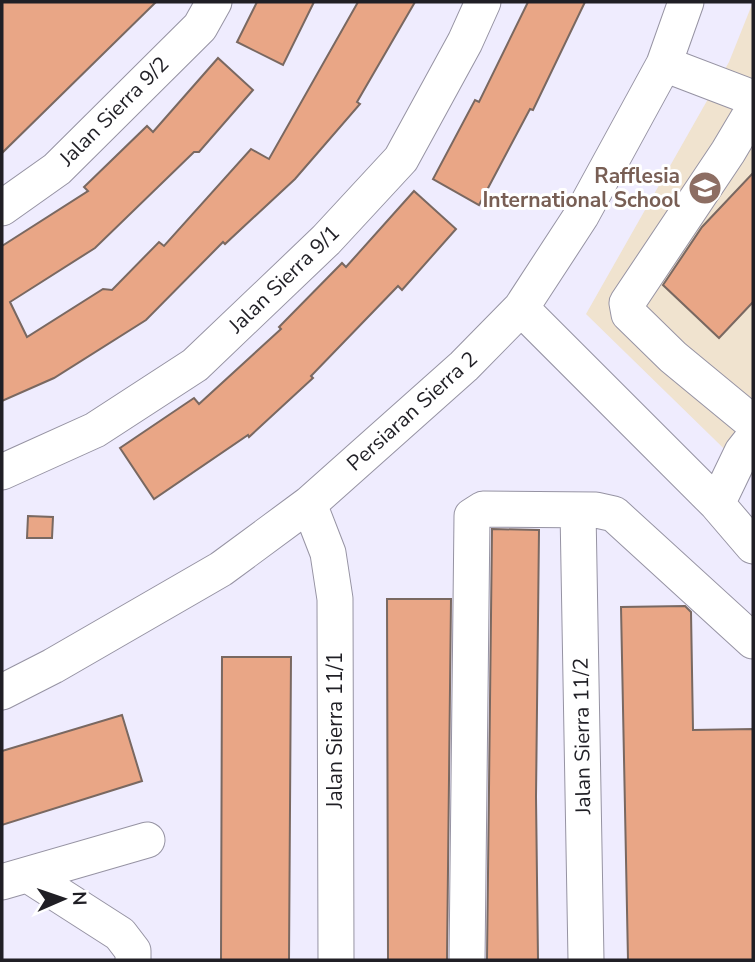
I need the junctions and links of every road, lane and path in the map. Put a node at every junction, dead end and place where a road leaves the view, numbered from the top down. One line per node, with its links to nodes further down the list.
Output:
1 (214, 2): 7 (street, Jalan Sierra 9/2)
2 (482, 2): 11 (street, Jalan Sierra 9/1)
3 (686, 2): 4 (street, Persiaran Sierra 2)
4 (664, 64): 5 (street); 8 (street, Persiaran Sierra 2)
5 (753, 98)
6 (753, 110): 9 (street)
7 (2, 208)
8 (521, 308): 12 (street, Persiaran Sierra 2); 13 (street)
9 (753, 424)
10 (753, 438): 13 (street)
11 (2, 472)
12 (309, 504): 17 (street, Persiaran Sierra 2); 21 (street, Jalan Sierra 11/1)
13 (717, 504): 15 (street)
14 (578, 512): 16 (street); 22 (street); 23 (street, Jalan Sierra 11/2)
15 (753, 546)
16 (753, 641)
17 (2, 692)
18 (147, 840): 19 (street)
19 (15, 878): 20 (street)
20 (132, 960)
21 (336, 960)
22 (467, 960)
23 (586, 960)

